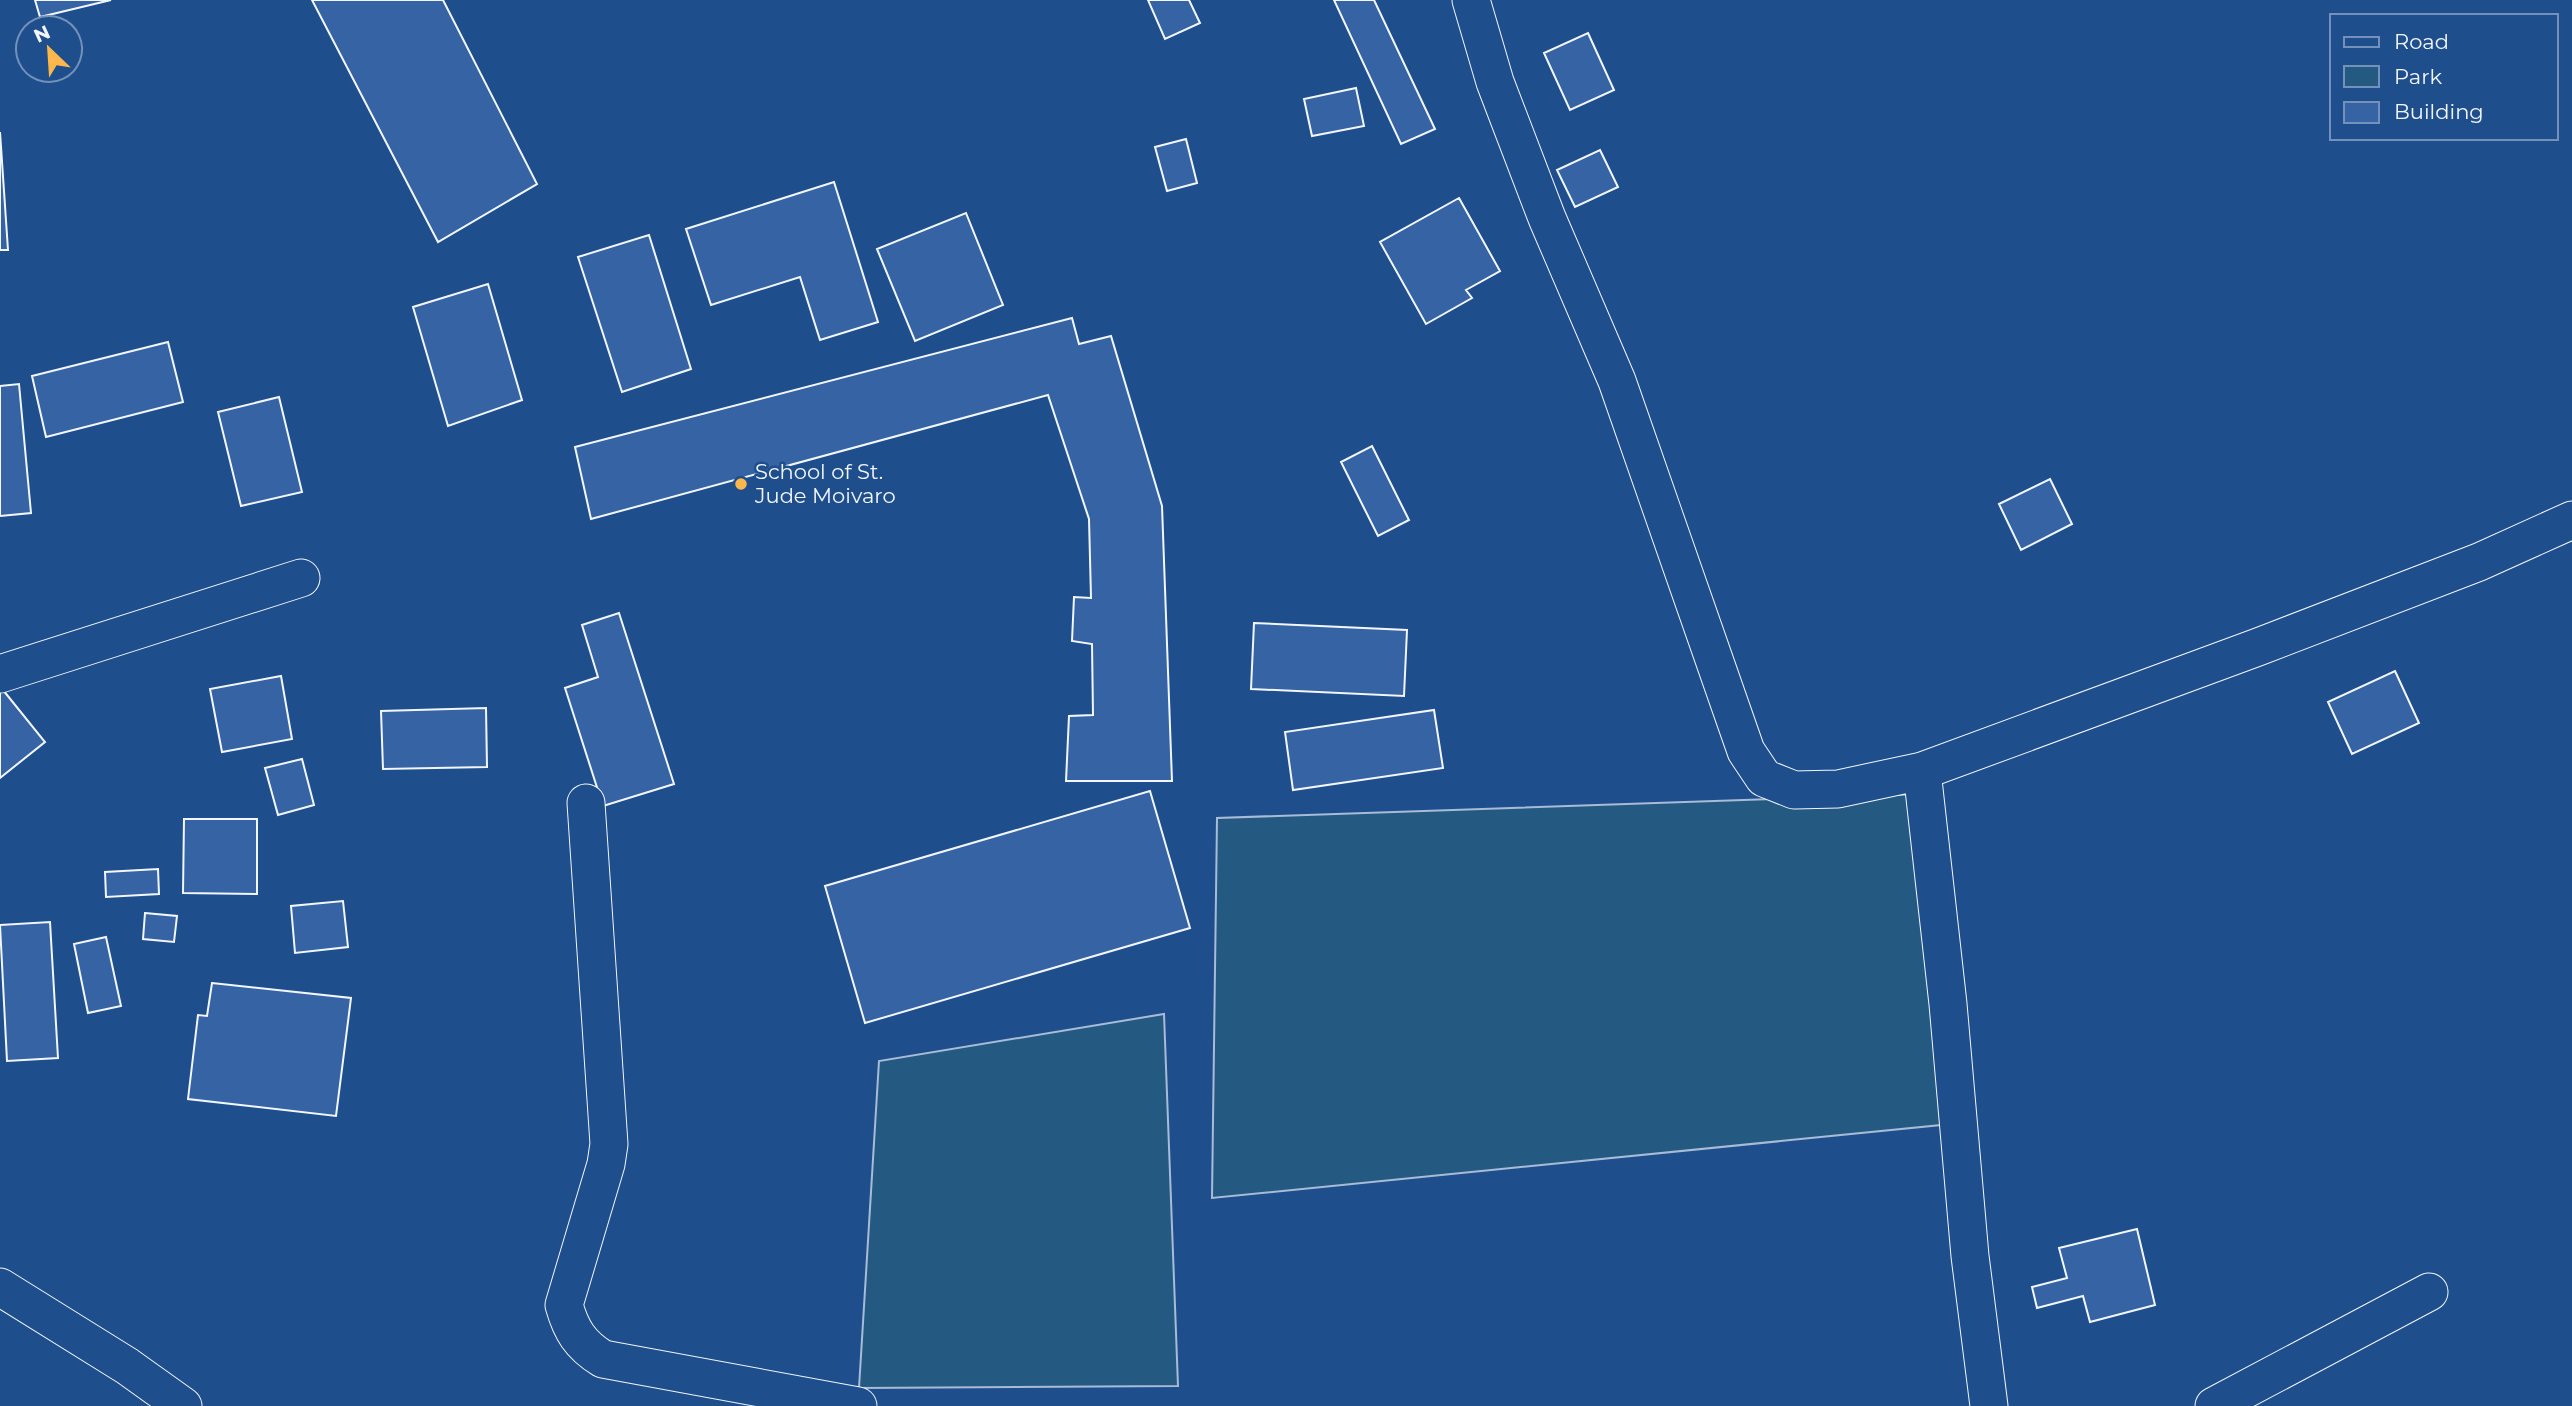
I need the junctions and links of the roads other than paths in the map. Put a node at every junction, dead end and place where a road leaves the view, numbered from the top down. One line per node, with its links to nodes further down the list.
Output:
1 (1471, 0): 5 (street)
2 (2572, 520): 5 (street)
3 (301, 578): 4 (street)
4 (0, 674)
5 (1922, 771): 11 (street)
6 (586, 803): 10 (street)
7 (0, 1287): 9 (street)
8 (2429, 1292): 12 (street)
9 (183, 1406)
10 (858, 1406)
11 (1989, 1406)
12 (2214, 1406)

